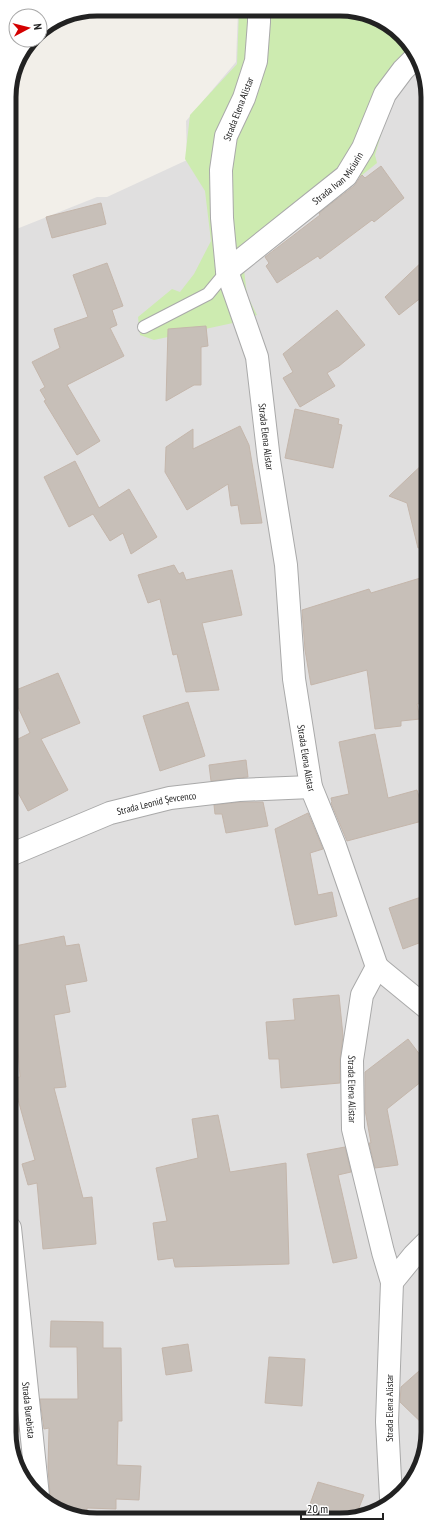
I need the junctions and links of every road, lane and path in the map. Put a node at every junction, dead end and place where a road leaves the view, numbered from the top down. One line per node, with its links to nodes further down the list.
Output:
1 (260, 16): 3 (street, Strada Elena Alistar)
2 (413, 60): 3 (street, Strada Ivan Miciurin)
3 (227, 271): 4 (lane); 5 (street, Strada Elena Alistar)
4 (144, 327)
5 (311, 787): 6 (street, Strada Leonid Șevcenco); 7 (street, Strada Elena Alistar)
6 (16, 853)
7 (377, 967): 8 (street); 10 (street, Strada Elena Alistar)
8 (421, 1003)
9 (421, 1248): 10 (street)
10 (392, 1282): 13 (street, Strada Elena Alistar)
11 (16, 1285): 12 (street, Strada Burebista)
12 (37, 1485)
13 (391, 1495)

